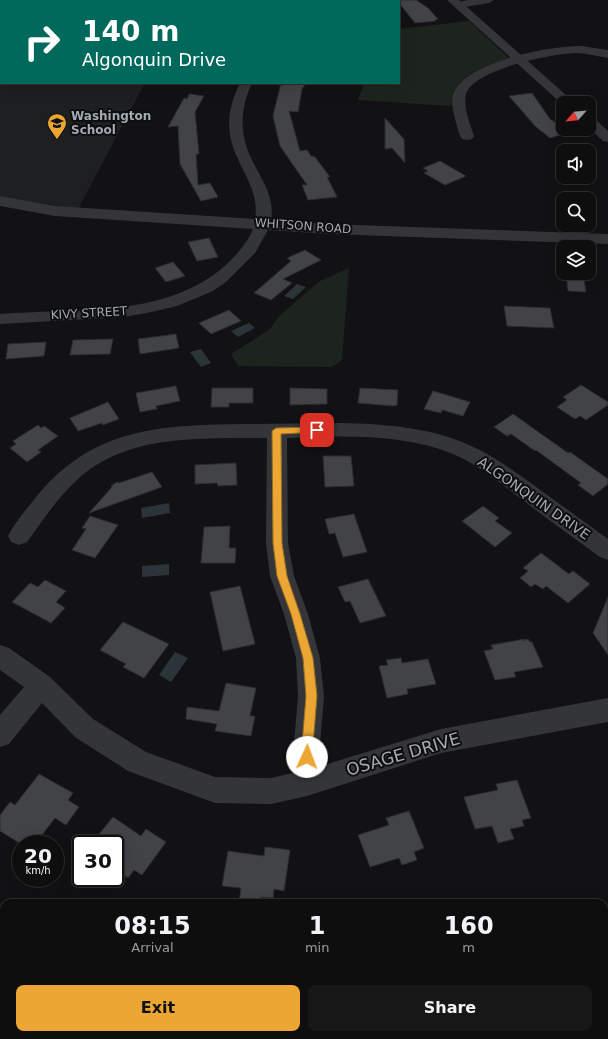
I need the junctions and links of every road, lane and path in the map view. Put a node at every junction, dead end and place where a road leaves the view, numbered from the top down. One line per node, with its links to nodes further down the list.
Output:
1 (489, 0): 2 (street)
2 (455, 3): 4 (street)
3 (608, 54): 4 (street)
4 (518, 60): 6 (street); 8 (street)
5 (245, 84): 11 (street)
6 (560, 96)
7 (596, 127): 9 (street)
8 (467, 136)
9 (608, 138)
10 (0, 201): 11 (street, WHITSON ROAD)
11 (263, 224): 12 (street, WHITSON ROAD); 13 (street, KIVY STREET)
12 (608, 239)
13 (0, 319)
14 (276, 431): 15 (street, ALGONQUIN DRIVE); 16 (street, ALGONQUIN DRIVE); 21 (street)
15 (19, 536)
16 (608, 551)
17 (0, 656): 18 (street, OSAGE DRIVE)
18 (41, 685): 20 (street); 21 (street, OSAGE DRIVE)
19 (608, 710): 21 (street, OSAGE DRIVE)
20 (0, 735)
21 (307, 783)

